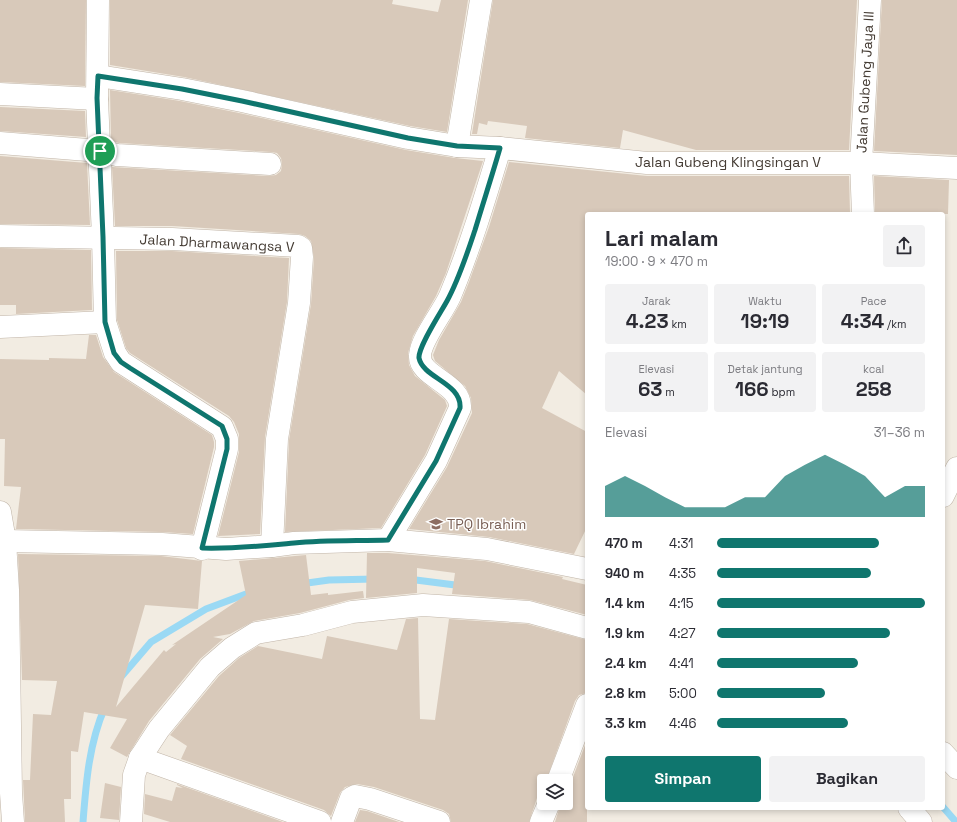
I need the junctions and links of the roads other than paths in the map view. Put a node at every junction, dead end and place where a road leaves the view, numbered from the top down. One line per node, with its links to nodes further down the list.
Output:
1 (98, 0): 4 (street)
2 (479, 0): 8 (street)
3 (870, 0): 11 (street, Jalan Gubeng Jaya III)
4 (98, 76): 6 (street); 8 (street, Jalan Gubeng Klingsingan V)
5 (0, 94): 6 (street)
6 (97, 98): 10 (street)
7 (0, 143): 10 (street)
8 (457, 146): 9 (street, Jalan Gubeng Klingsingan V)
9 (500, 148): 11 (street, Jalan Gubeng Klingsingan V); 22 (street)
10 (100, 151): 12 (street); 16 (street)
11 (861, 163): 13 (street, Jalan Gubeng Klingsingan V); 14 (street, Jalan Gubeng Jaya III)
12 (270, 164)
13 (957, 168)
14 (863, 212)
15 (0, 236): 16 (street, Jalan Dharmawangsa V)
16 (103, 237): 17 (street); 24 (street, Jalan Dharmawangsa V)
17 (105, 322): 18 (street); 25 (street)
18 (0, 327)
19 (957, 468): 20 (street)
20 (945, 492)
21 (0, 512): 23 (street)
22 (388, 540): 24 (street); 26 (street)
23 (5, 541): 25 (street); 35 (street)
24 (272, 546): 25 (street)
25 (202, 548)
26 (585, 569)
27 (585, 627): 30 (street)
28 (585, 710): 32 (street)
29 (945, 755): 31 (street)
30 (140, 758): 36 (street); 37 (street)
31 (957, 768)
32 (561, 774)
33 (546, 810): 40 (street)
34 (912, 810): 41 (street)
35 (14, 822)
36 (131, 822)
37 (320, 822)
38 (342, 822): 39 (street)
39 (439, 822)
40 (541, 822)
41 (921, 822)

